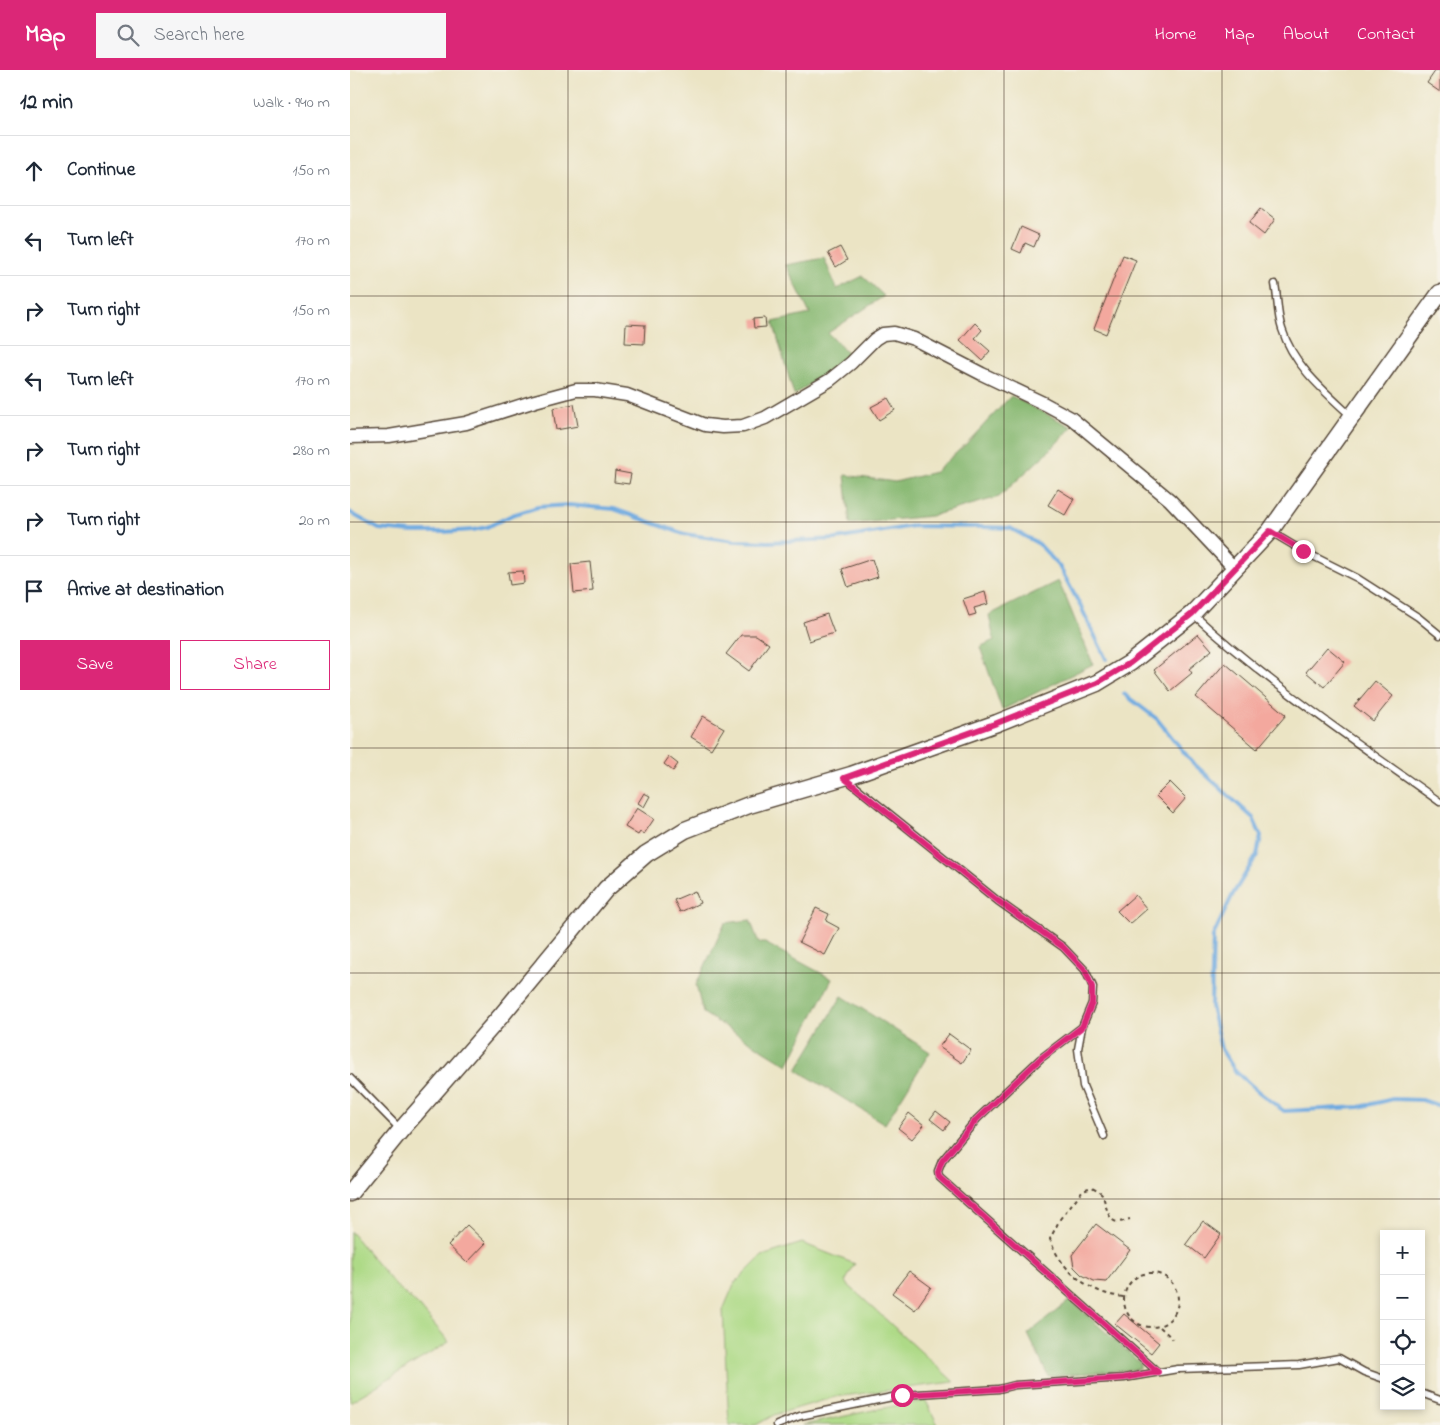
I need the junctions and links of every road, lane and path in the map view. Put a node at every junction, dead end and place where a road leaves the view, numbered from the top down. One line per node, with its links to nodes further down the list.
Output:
1 (1275, 284): 3 (lane)
2 (1440, 293): 3 (street)
3 (1352, 417): 5 (street)
4 (350, 437): 6 (street)
5 (1270, 531): 6 (street); 8 (lane)
6 (1235, 569): 7 (street)
7 (1192, 614): 9 (street); 10 (lane)
8 (1440, 635)
9 (844, 778): 11 (lane); 13 (street)
10 (1440, 802)
11 (1082, 1027): 14 (lane); 20 (lane)
12 (350, 1078): 13 (lane)
13 (401, 1130): 15 (street)
14 (1104, 1136)
15 (350, 1193)
16 (1130, 1219): 17 (path)
17 (1123, 1297): 18 (path); 18 (path)
18 (1160, 1326): 19 (path)
19 (1173, 1339)
20 (1158, 1372): 21 (lane); 24 (lane)
21 (1380, 1378)
22 (1425, 1394): 23 (lane)
23 (1440, 1400)
24 (777, 1425)

